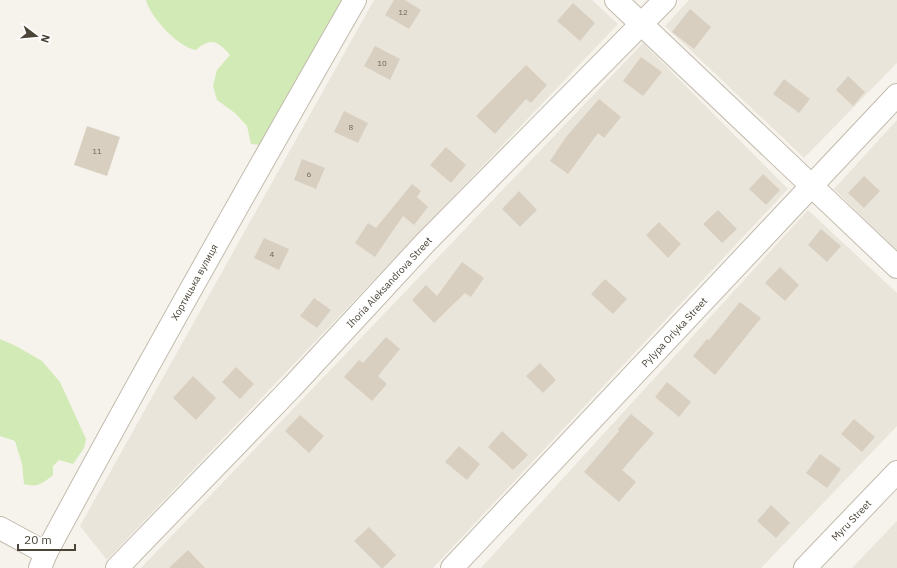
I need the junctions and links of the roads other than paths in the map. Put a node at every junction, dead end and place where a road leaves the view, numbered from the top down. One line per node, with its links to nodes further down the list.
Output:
1 (356, 0): 10 (street, Хортицька вулиця)
2 (616, 0): 4 (street)
3 (665, 0): 4 (street, Ihoria Aleksandrova Street)
4 (642, 23): 6 (street); 11 (street, Ihoria Aleksandrova Street)
5 (897, 95): 6 (street, Pylypa Orlyka Street)
6 (811, 187): 7 (street); 12 (street, Pylypa Orlyka Street)
7 (897, 268)
8 (897, 472): 13 (street, Myru Street)
9 (0, 528): 10 (street)
10 (43, 560)
11 (117, 568)
12 (452, 568)
13 (805, 568)

